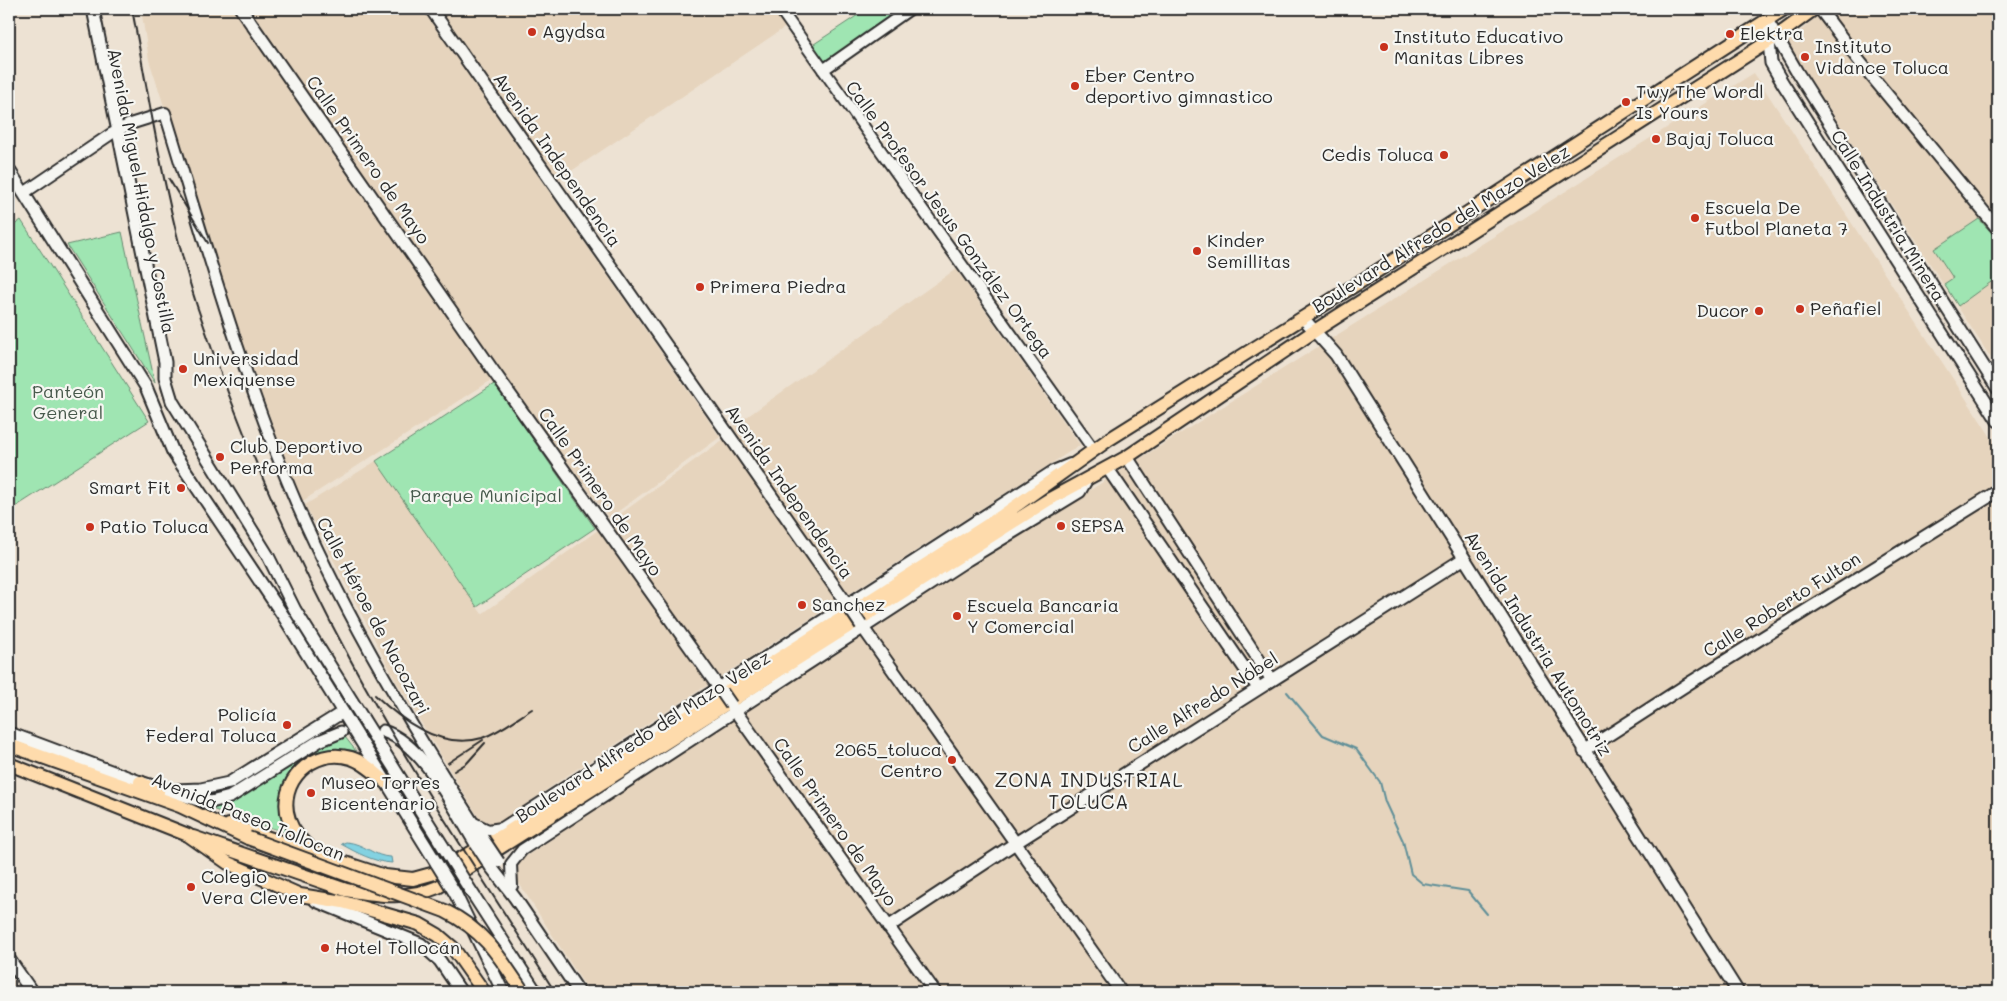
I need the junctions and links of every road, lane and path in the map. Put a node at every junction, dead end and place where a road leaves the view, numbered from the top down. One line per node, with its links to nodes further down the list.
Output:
1 (86, 9): 15 (main road, Avenida Miguel Hidalgo y Costilla)
2 (93, 9): 15 (main road, Avenida Miguel Hidalgo y Costilla)
3 (241, 9): 37 (main road, Calle Primero de Mayo)
4 (431, 9): 34 (main road, Avenida Independencia)
5 (780, 9): 12 (street, Calle Profesor Jesus González Ortega)
6 (910, 9): 12 (street)
7 (1784, 9): 10 (main road, Boulevard Alfredo del Mazo Velez)
8 (1814, 9): 11 (main road, Boulevard Alfredo del Mazo Velez)
9 (1820, 9): 18 (main road)
10 (1763, 23): 11 (main road, Calle Industria Minera); 21 (main road, Boulevard Alfredo del Mazo Velez)
11 (1773, 38): 13 (main road, Calle Industria Minera); 14 (main road, Calle Industria Minera); 22 (main road, Boulevard Alfredo del Mazo Velez)
12 (823, 70): 27 (street, Calle Profesor Jesus González Ortega)
13 (1797, 72): 14 (main road); 19 (main road, Calle Industria Minera)
14 (1782, 82): 20 (main road, Calle Industria Minera)
15 (115, 132): 17 (street); 23 (main road, Avenida Miguel Hidalgo y Costilla); 53 (street, Calle Héroe de Nacozari)
16 (9, 170): 17 (main road)
17 (24, 193): 25 (main road)
18 (1998, 229)
19 (1918, 264): 20 (main road); 24 (main road, Calle Industria Minera)
20 (1904, 273): 26 (main road, Calle Industria Minera)
21 (1303, 318): 22 (main road, Avenida Industria Automotriz); 27 (main road, Boulevard Alfredo del Mazo Velez)
22 (1316, 330): 28 (main road, Boulevard Alfredo del Mazo Velez); 33 (main road, Avenida Industria Automotriz)
23 (166, 383): 25 (main road); 69 (main road, Avenida Miguel Hidalgo y Costilla, bridge)
24 (1998, 389)
25 (151, 396): 40 (main road)
26 (1998, 421)
27 (1093, 449): 29 (main road, Boulevard Alfredo del Mazo Velez)
28 (1127, 457): 30 (main road, Boulevard Alfredo del Mazo Velez); 36 (main road)
29 (1074, 463): 34 (street, Boulevard Alfredo del Mazo Velez); 57 (main road, Boulevard Alfredo del Mazo Velez)
30 (1108, 468): 31 (main road, Boulevard Alfredo del Mazo Velez); 38 (main road)
31 (1087, 480): 35 (street, Boulevard Alfredo del Mazo Velez); 54 (main road, Boulevard Alfredo del Mazo Velez)
32 (1998, 491): 45 (main road, Calle Roberto Fulton)
33 (1463, 560): 36 (main road, Calle Alfredo Nóbel); 45 (main road, Avenida Industria Automotriz)
34 (848, 606): 35 (main road, Avenida Independencia, bridge); 37 (street, Boulevard Alfredo del Mazo Velez)
35 (862, 626): 39 (street, Boulevard Alfredo del Mazo Velez); 56 (main road, Avenida Independencia)
36 (1272, 680): 38 (main road, Calle Alfredo Nóbel)
37 (723, 687): 39 (main road, Calle Primero de Mayo, bridge); 53 (street, Boulevard Alfredo del Mazo Velez)
38 (1258, 688): 56 (main road, Calle Alfredo Nóbel)
39 (733, 708): 59 (street, Boulevard Alfredo del Mazo Velez); 62 (main road, Calle Primero de Mayo)
40 (342, 712): 49 (main road); 50 (main road)
41 (383, 731): 55 (main road)
42 (341, 732): 50 (main road, Avenida Paseo Tollocan)
43 (9, 733): 48 (main road, Avenida Paseo Tollocan)
44 (9, 746): 51 (main road, Avenida Paseo Tollocan)
45 (1584, 751): 73 (main road, Avenida Industria Automotriz)
46 (9, 764): 47 (main road)
47 (15, 769): 54 (main road)
48 (140, 782): 50 (main road, Avenida Paseo Tollocan); 51 (main road)
49 (386, 782): 57 (main road); 67 (main road, bridge)
50 (167, 790)
51 (180, 806): 52 (main road, Avenida Paseo Tollocan)
52 (212, 821): 57 (main road, Boulevard Alfredo del Mazo Velez); 68 (main road, Avenida Paseo Tollocan, bridge)
53 (473, 822): 55 (street, Calle Héroe de Nacozari)
54 (188, 835): 60 (main road)
55 (480, 841): 58 (main road, bridge)
56 (1017, 842): 62 (main road, Calle Alfredo Nóbel); 72 (main road, Avenida Independencia)
57 (311, 850)
58 (495, 865): 59 (street); 61 (main road)
59 (512, 886): 61 (street)
60 (300, 894): 65 (main road); 66 (main road)
61 (515, 898): 70 (main road)
62 (888, 927): 71 (main road, Calle Primero de Mayo)
63 (9, 959): 64 (main road)
64 (32, 992)
65 (460, 992)
66 (484, 992)
67 (503, 992)
68 (523, 992)
69 (536, 992)
70 (579, 992)
71 (935, 992)
72 (1121, 992)
73 (1738, 992)

